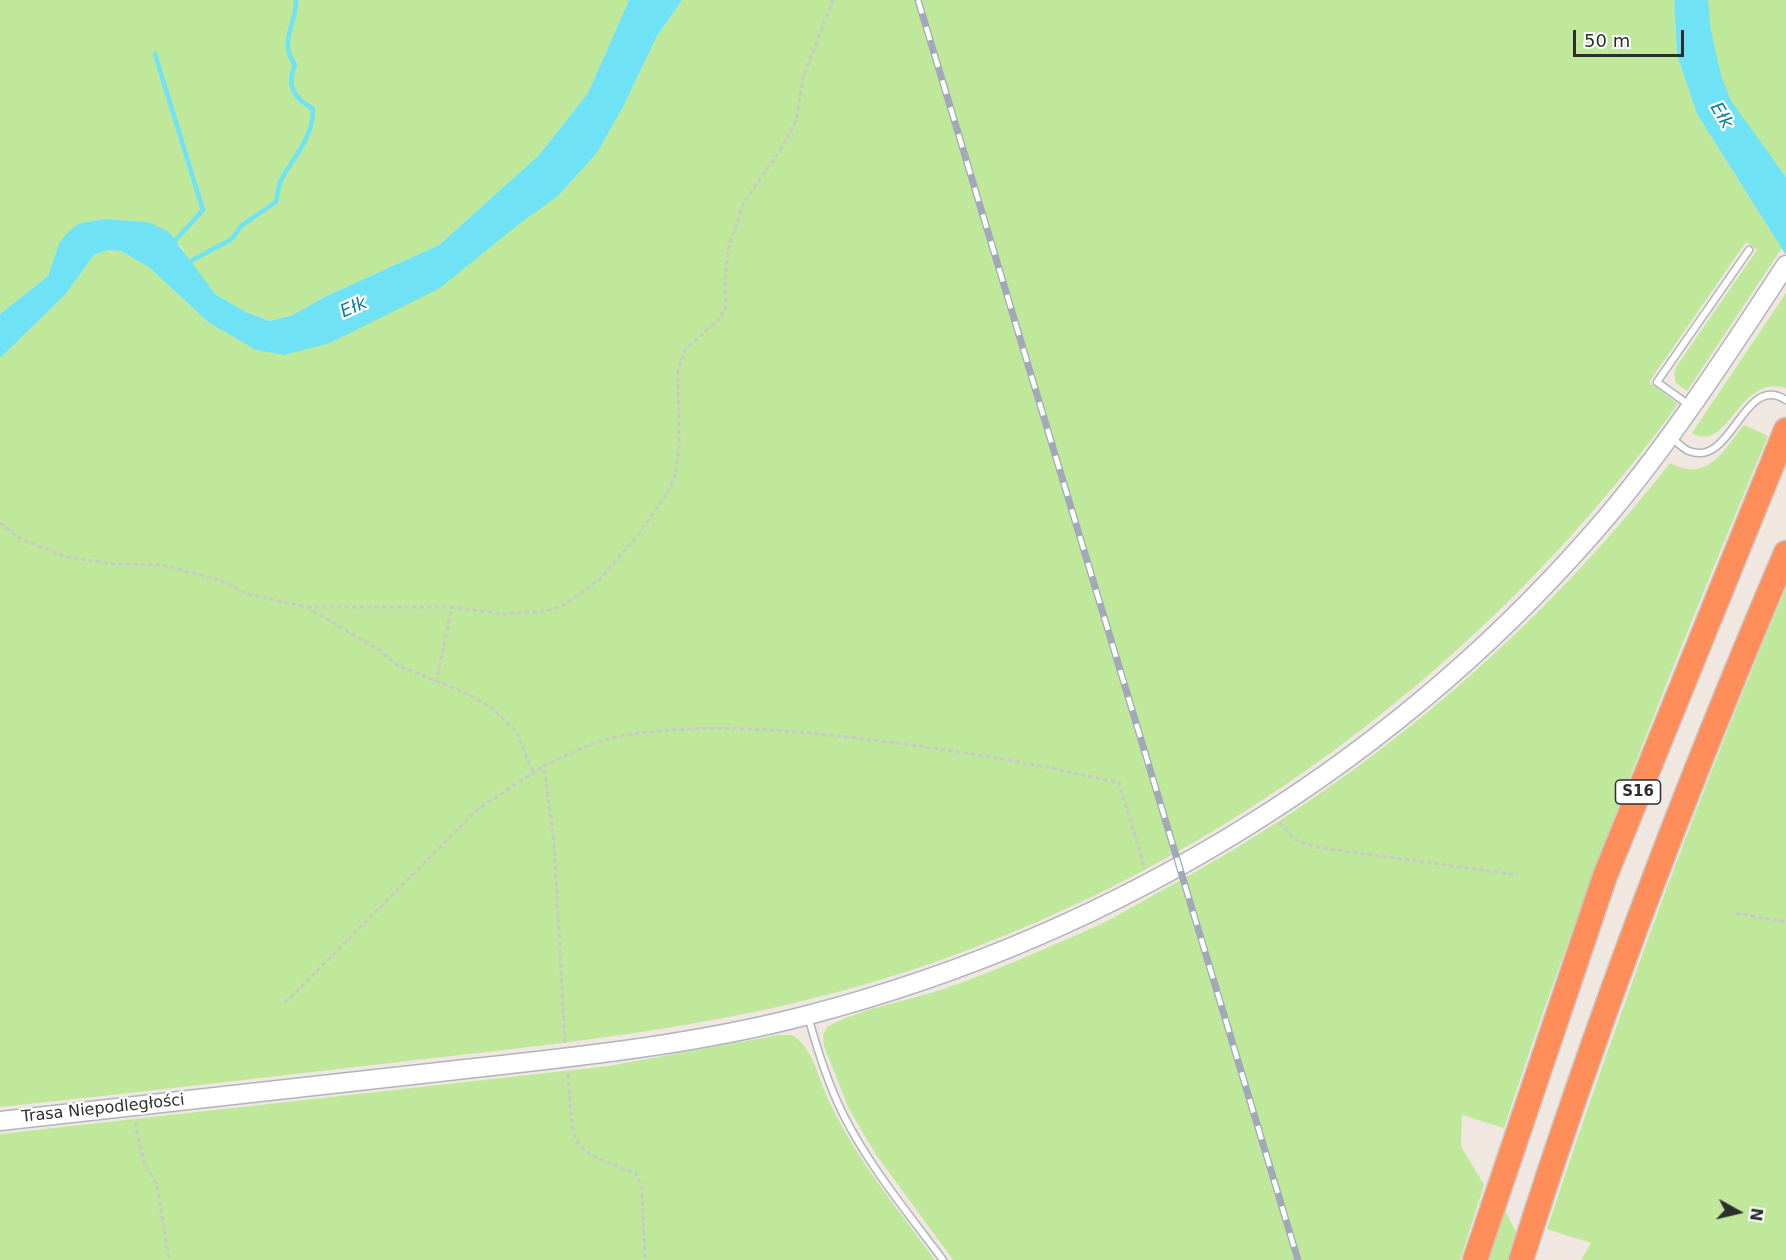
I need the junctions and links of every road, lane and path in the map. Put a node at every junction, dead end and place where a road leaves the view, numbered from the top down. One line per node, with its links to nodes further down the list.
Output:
1 (833, 0): 11 (path)
2 (1749, 250): 5 (lane)
3 (1786, 265): 5 (main road, Trasa Niepodległości)
4 (1786, 400): 7 (lane)
5 (1692, 407): 7 (main road, Trasa Niepodległości)
6 (1785, 432): 28 (highway, S16)
7 (1670, 437): 15 (main road, Trasa Niepodległości)
8 (0, 523): 10 (path)
9 (1786, 553): 29 (highway, S16)
10 (306, 607): 11 (path); 12 (path)
11 (452, 607): 12 (path)
12 (436, 682): 14 (path)
13 (544, 766): 14 (path); 17 (path); 22 (path)
14 (533, 773): 20 (path)
15 (1272, 811): 16 (path); 17 (main road, Trasa Niepodległości)
16 (1518, 875)
17 (1149, 883): 21 (main road, Trasa Niepodległości)
18 (1736, 913): 19 (path)
19 (1786, 922)
20 (285, 1003)
21 (807, 1016): 22 (main road, Trasa Niepodległości); 27 (lane)
22 (566, 1058): 23 (main road, Trasa Niepodległości); 26 (path)
23 (132, 1106): 24 (main road, Trasa Niepodległości); 25 (path)
24 (0, 1121)
25 (169, 1260)
26 (645, 1260)
27 (944, 1260)
28 (1475, 1260)
29 (1521, 1260)

